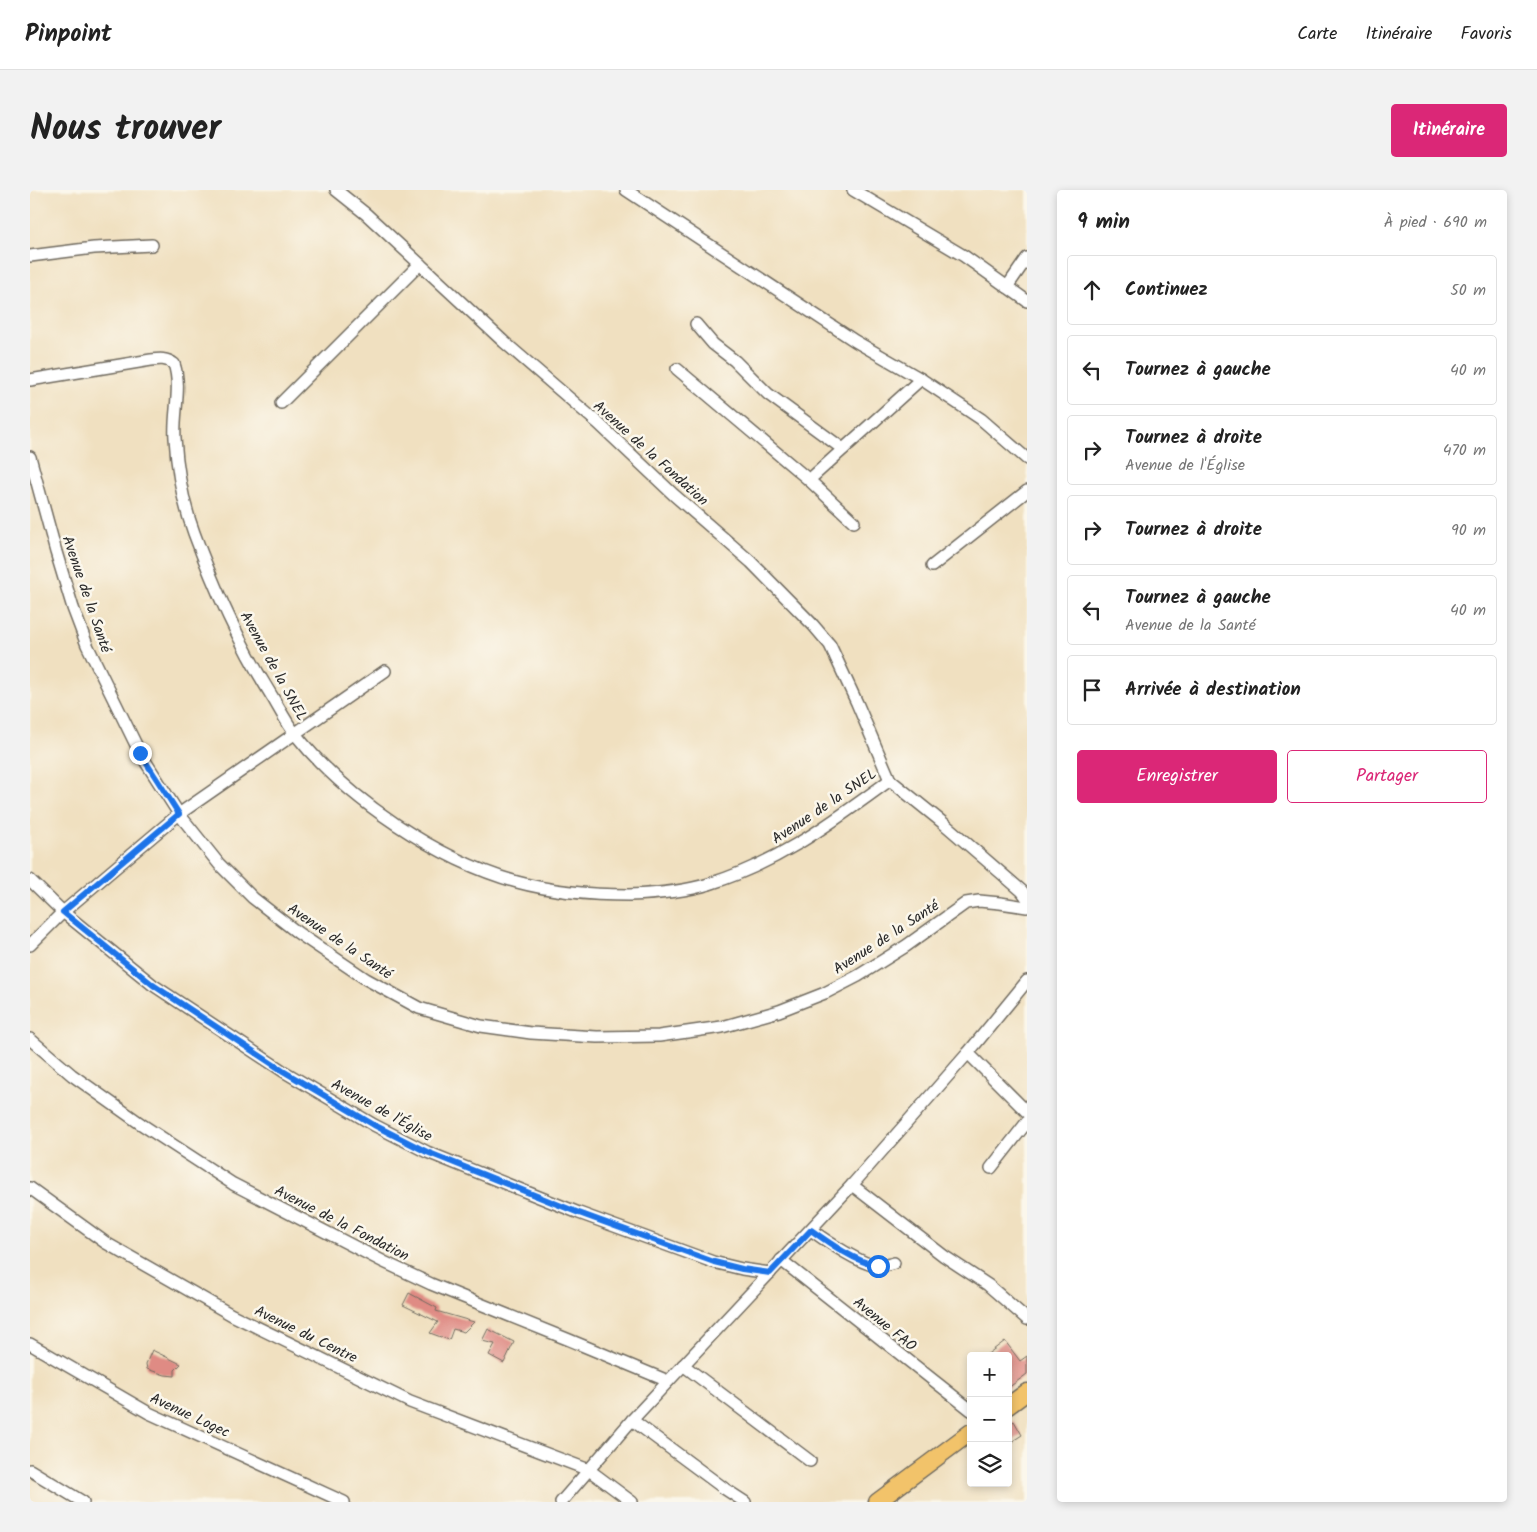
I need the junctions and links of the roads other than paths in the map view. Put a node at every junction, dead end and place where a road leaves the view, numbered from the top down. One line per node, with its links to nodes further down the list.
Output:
1 (336, 190): 7 (street, Avenue de la Fondation)
2 (626, 190): 12 (street)
3 (852, 190): 8 (street)
4 (152, 245): 5 (street)
5 (30, 256)
6 (1027, 258): 8 (street)
7 (420, 264): 14 (street); 24 (street, Avenue de la Fondation)
8 (1007, 287): 9 (street)
9 (1027, 301)
10 (696, 324): 15 (street)
11 (677, 369): 18 (street)
12 (921, 379): 15 (street); 17 (street)
13 (30, 380): 23 (street, Avenue de la SNEL)
14 (281, 403)
15 (843, 449): 18 (street)
16 (30, 457): 25 (street, Avenue de la Santé)
17 (1027, 459)
18 (809, 480): 20 (street)
19 (1027, 491): 21 (street)
20 (854, 522)
21 (932, 566)
22 (385, 671): 23 (street)
23 (295, 734): 24 (street, Avenue de la SNEL); 25 (street)
24 (890, 780): 27 (street, Avenue de la SNEL)
25 (179, 814): 28 (street, Avenue de la Santé); 29 (street)
26 (30, 880): 29 (street, Avenue de l'Église)
27 (1027, 898)
28 (1027, 907)
29 (63, 912): 30 (street); 42 (street, Avenue de l'Église)
30 (30, 945)
31 (1027, 981): 33 (street)
32 (30, 1039): 46 (street, Avenue de la Fondation)
33 (968, 1053): 34 (street); 37 (street)
34 (1027, 1112)
35 (1027, 1122): 36 (street)
36 (991, 1168)
37 (852, 1185): 39 (street); 43 (street)
38 (30, 1188): 54 (street, Avenue du Centre)
39 (811, 1230): 40 (street); 41 (street)
40 (781, 1260): 42 (street); 49 (street, Avenue FAO)
41 (894, 1263)
42 (770, 1273): 45 (street)
43 (1027, 1319)
44 (30, 1344): 56 (street, Avenue Logec)
45 (683, 1365): 46 (street); 52 (street)
46 (668, 1381): 50 (street)
47 (1027, 1392): 48 (highway)
48 (1012, 1403)
49 (967, 1407)
50 (632, 1420): 54 (street); 59 (street)
51 (967, 1435): 60 (highway)
52 (810, 1461)
53 (30, 1470): 55 (street)
54 (589, 1470): 57 (street); 58 (street, Avenue du Centre)
55 (83, 1502)
56 (344, 1502)
57 (561, 1502)
58 (632, 1502)
59 (745, 1502)
60 (877, 1502)

